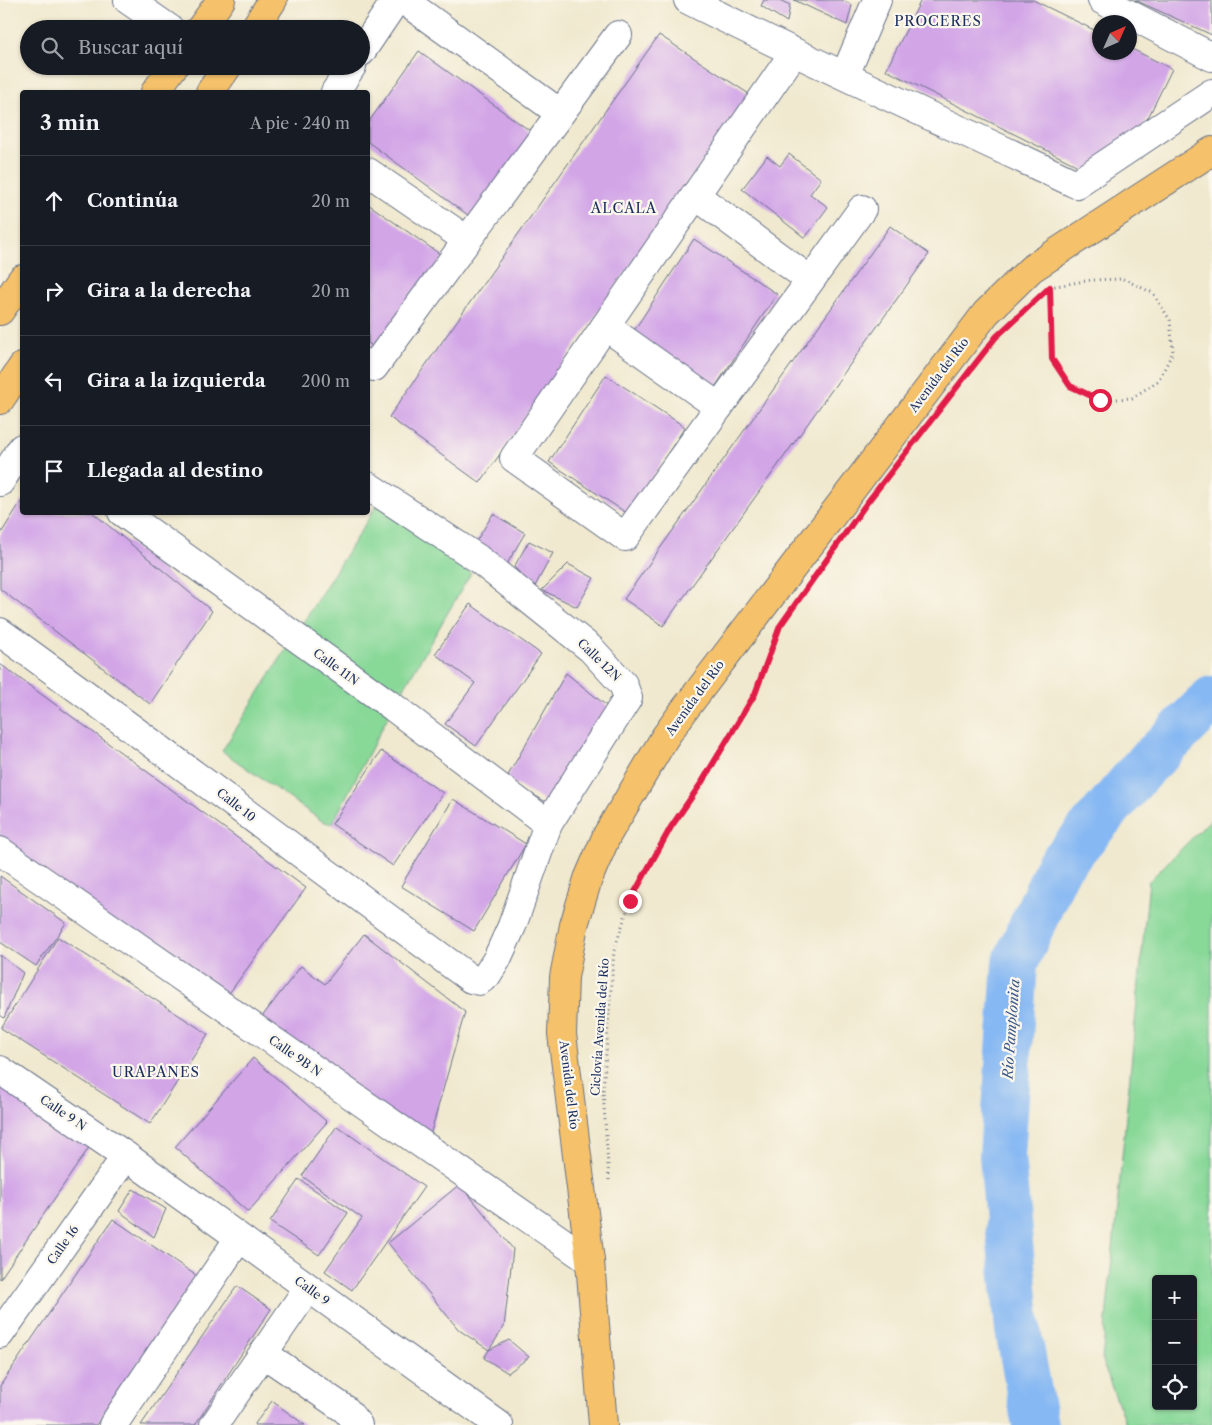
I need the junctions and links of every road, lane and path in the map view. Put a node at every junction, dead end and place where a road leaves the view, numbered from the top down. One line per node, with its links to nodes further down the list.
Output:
1 (128, 0): 9 (street)
2 (221, 0): 10 (main road)
3 (273, 0): 11 (main road)
4 (396, 0): 13 (street)
5 (402, 0): 24 (street)
6 (688, 0): 14 (street)
7 (877, 0): 19 (street)
8 (1102, 0): 15 (street)
9 (157, 20)
10 (207, 20)
11 (260, 20)
12 (618, 35): 24 (street)
13 (370, 39)
14 (793, 54): 19 (street); 27 (street)
15 (1212, 57)
16 (167, 75): 20 (main road)
17 (222, 75): 21 (main road)
18 (346, 75): 22 (street)
19 (845, 75): 23 (street)
20 (156, 90)
21 (211, 90)
22 (336, 90)
23 (1212, 93)
24 (560, 113): 29 (street)
25 (1212, 151): 53 (main road, Avenida del Río)
26 (370, 173): 29 (street)
27 (694, 195): 30 (street); 35 (street)
28 (862, 209): 30 (street)
29 (467, 240): 36 (street)
30 (810, 280): 39 (street)
31 (20, 282): 34 (main road)
32 (1050, 287): 32 (path); 33 (path)
33 (1043, 293)
34 (0, 311)
35 (605, 326): 39 (street); 39 (street)
36 (370, 364)
37 (20, 370): 38 (main road)
38 (0, 400)
39 (719, 407)
40 (20, 451): 41 (street)
41 (0, 482)
42 (370, 487): 46 (street, Calle 12N)
43 (126, 515): 46 (street, Calle 11N)
44 (0, 632): 48 (street, Calle 10)
45 (777, 635): 51 (path, Ciclovía Avenida del Río)
46 (548, 824): 48 (street, Calle 12N)
47 (0, 851): 53 (street, Calle 9B N)
48 (471, 980)
49 (0, 1070): 50 (street, Calle 9 N)
50 (126, 1156): 52 (street, Calle 9); 55 (street, Calle 16)
51 (610, 1186)
52 (239, 1238): 54 (street, Calle 9); 58 (street)
53 (590, 1261): 57 (main road, Avenida del Río)
54 (308, 1288): 56 (street); 61 (street, Calle 9)
55 (0, 1334)
56 (264, 1354): 59 (street); 60 (street)
57 (602, 1424)
58 (113, 1425)
59 (214, 1425)
60 (358, 1425)
61 (499, 1425)

